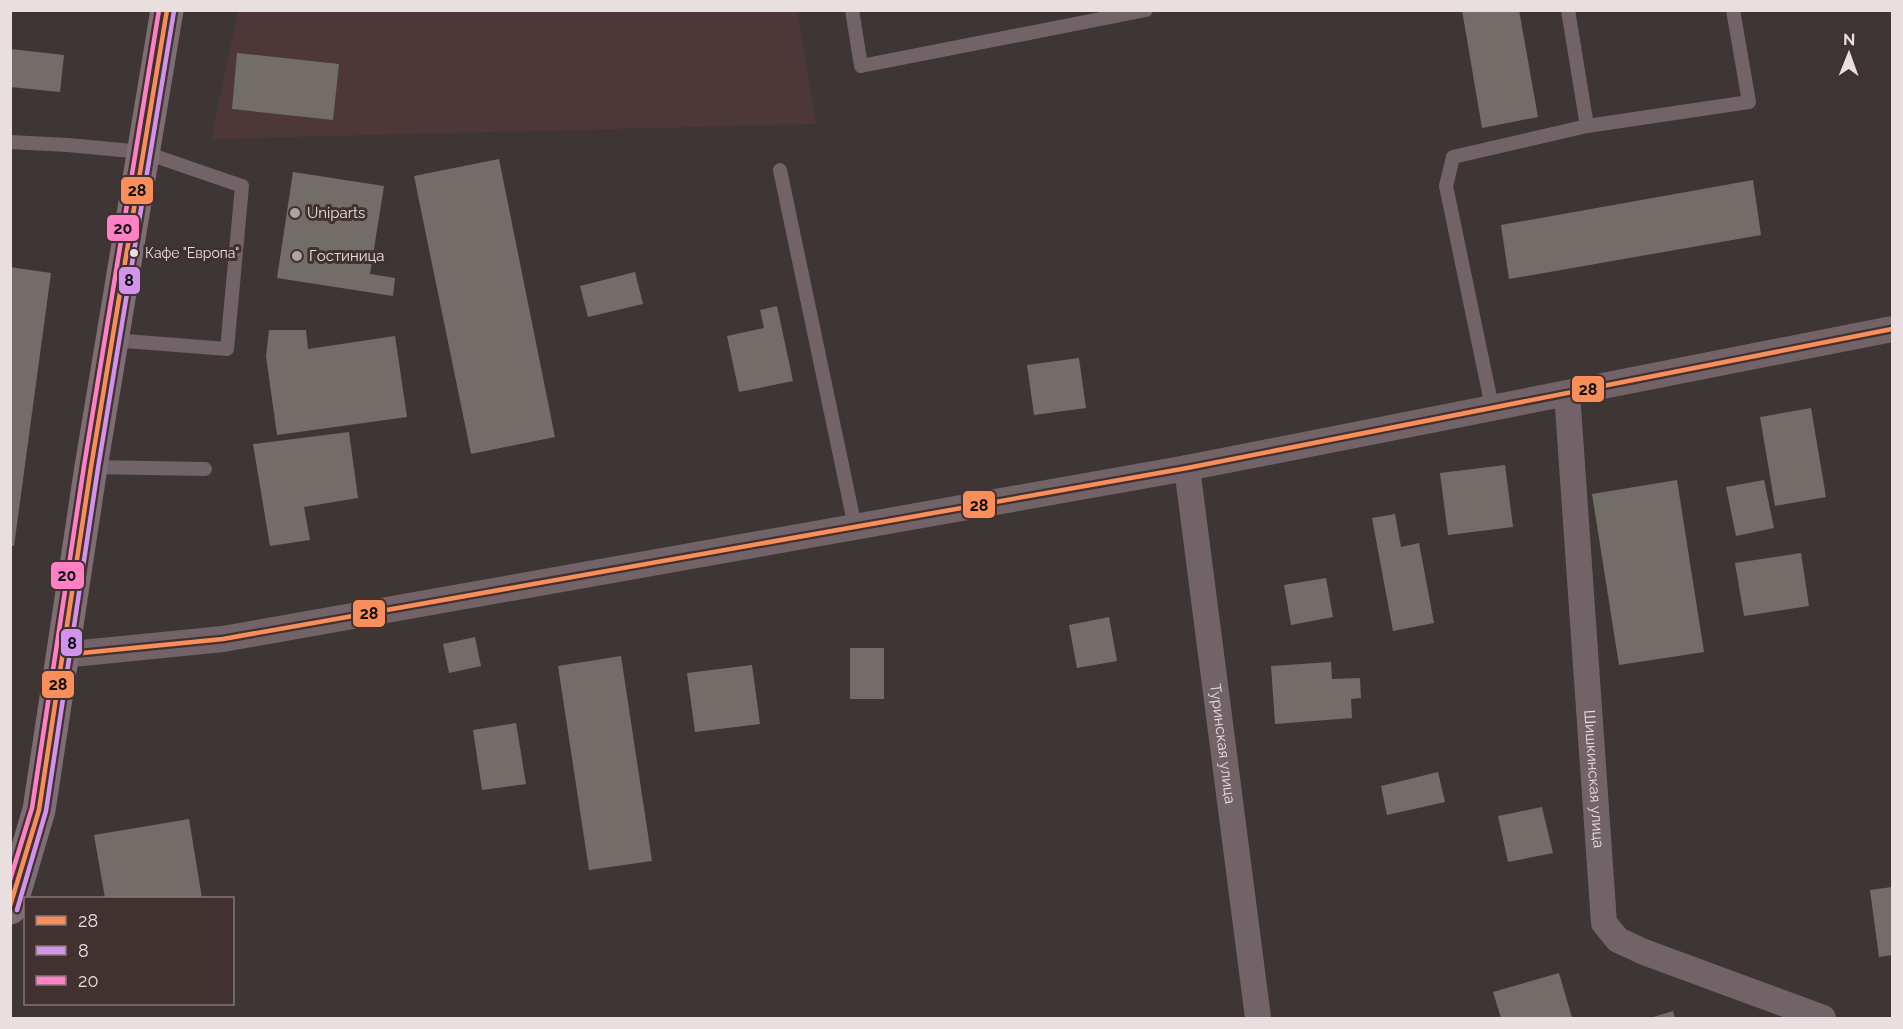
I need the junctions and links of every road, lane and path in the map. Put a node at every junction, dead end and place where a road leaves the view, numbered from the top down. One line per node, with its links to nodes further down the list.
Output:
1 (167, 10): 8 (main road)
2 (852, 10): 3 (lane)
3 (1146, 10)
4 (1568, 10): 6 (lane)
5 (1733, 10): 6 (lane)
6 (1587, 126): 13 (lane)
7 (10, 142): 8 (lane)
8 (144, 152): 11 (main road); 11 (lane)
9 (780, 170): 17 (lane)
10 (1893, 329): 12 (street)
11 (112, 340): 14 (main road)
12 (1567, 393): 13 (street); 21 (street, Шишкинская улица)
13 (1492, 407): 15 (street)
14 (91, 467): 16 (lane); 18 (main road)
15 (1187, 468): 17 (street); 20 (street, Туринская улица)
16 (205, 469)
17 (855, 527): 18 (street)
18 (62, 655): 19 (main road)
19 (10, 908)
20 (1258, 1018)
21 (1823, 1018)

